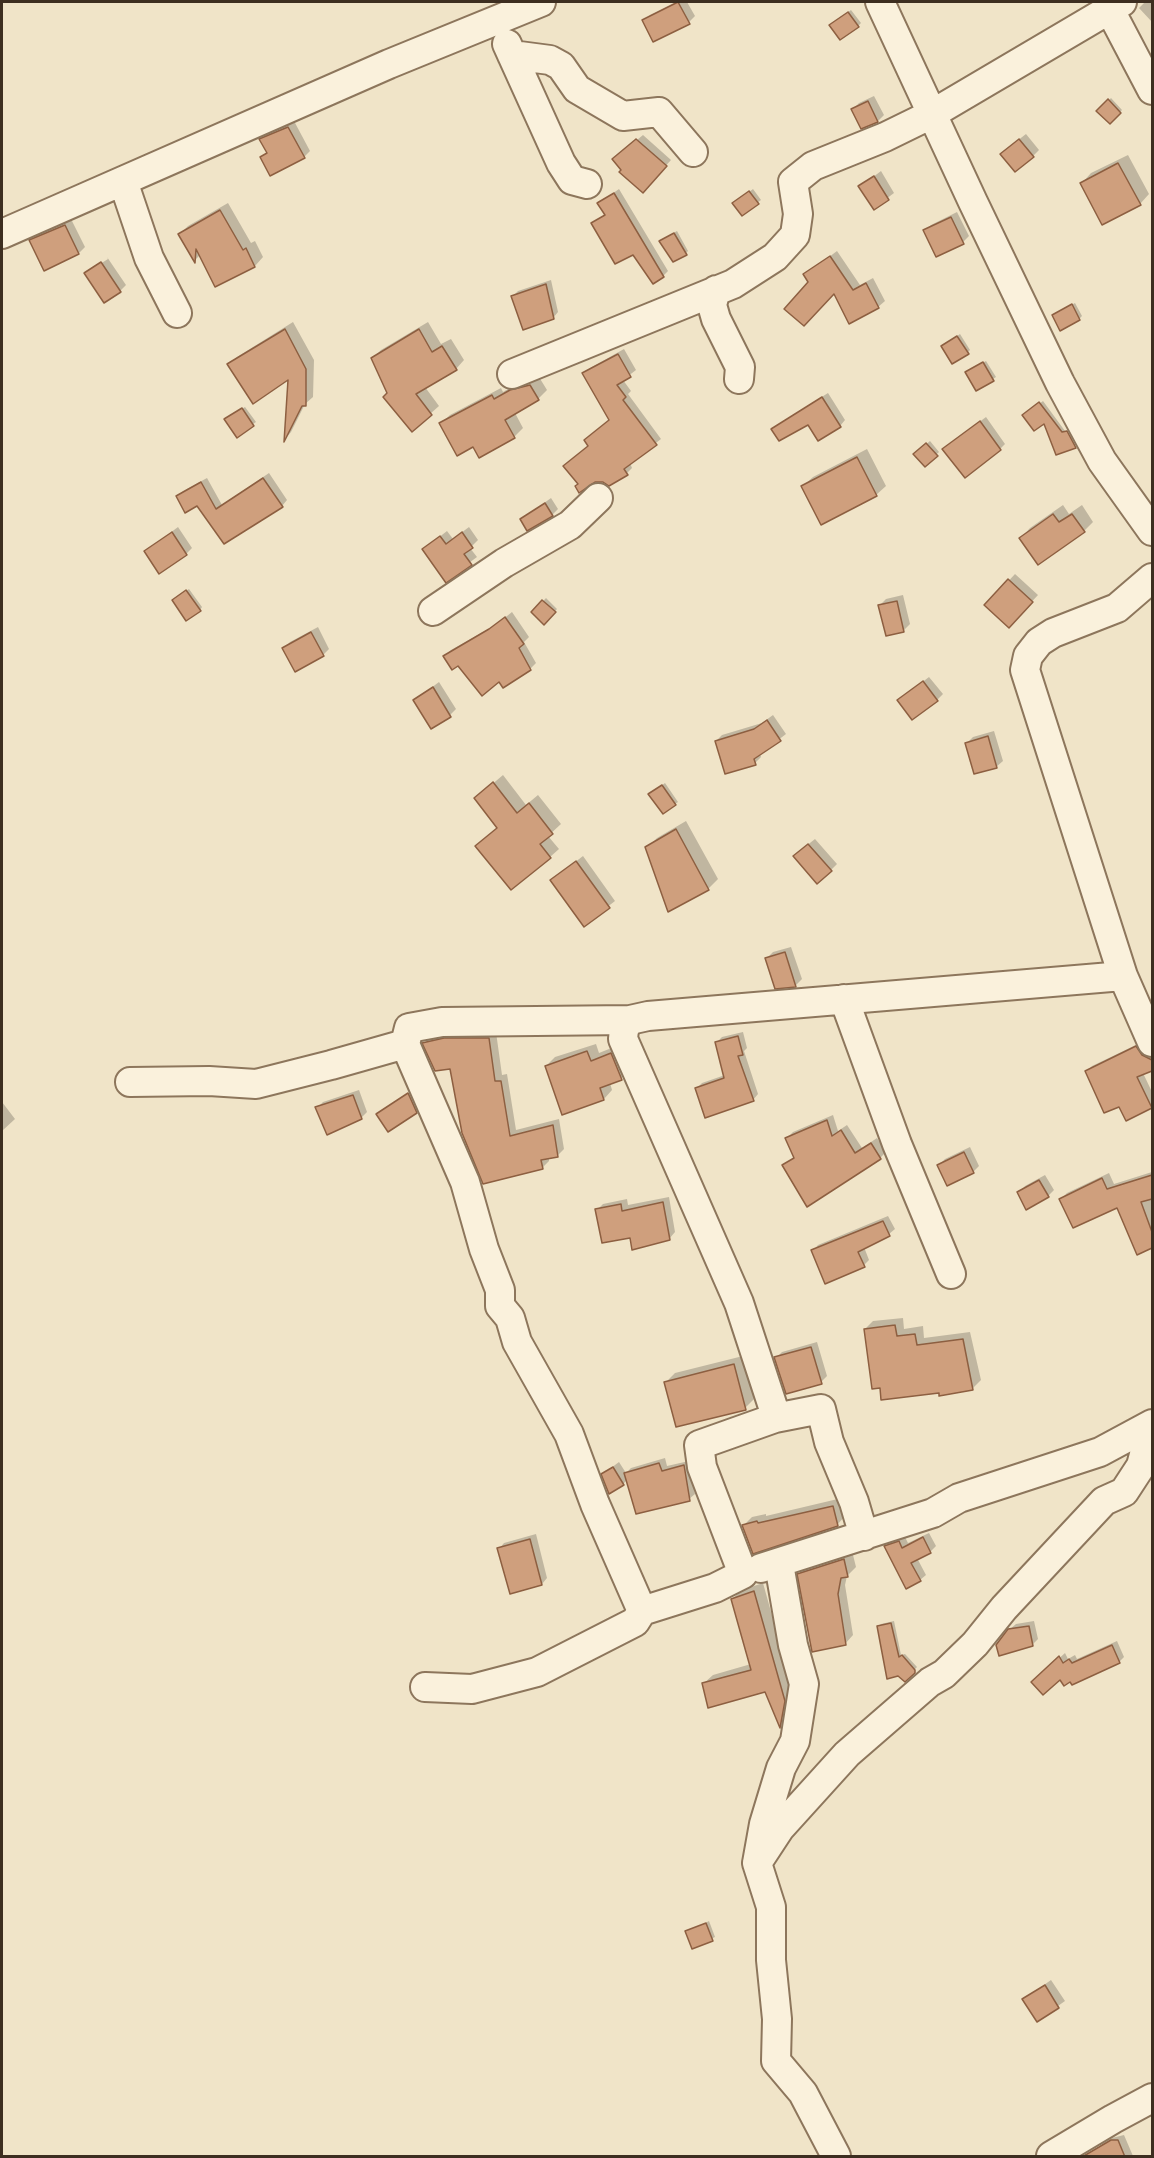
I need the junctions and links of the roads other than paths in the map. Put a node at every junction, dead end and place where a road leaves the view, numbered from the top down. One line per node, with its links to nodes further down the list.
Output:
1 (541, 2): 4 (street)
2 (880, 2): 7 (street)
3 (1116, 6): 6 (street); 7 (street)
4 (496, 20): 5 (street); 9 (street)
5 (512, 55): 8 (street); 10 (street)
6 (1152, 90)
7 (932, 114): 12 (street); 17 (street)
8 (693, 152)
9 (123, 181): 11 (street); 13 (street)
10 (587, 184)
11 (2, 234)
12 (716, 290): 14 (street); 15 (street)
13 (177, 313)
14 (512, 374)
15 (739, 379)
16 (598, 498): 19 (street)
17 (1152, 531)
18 (1152, 578): 20 (street)
19 (433, 611)
20 (1123, 976): 21 (street); 23 (street)
21 (844, 999): 22 (street); 26 (street)
22 (630, 1020): 24 (street); 27 (street)
23 (1152, 1042)
24 (405, 1044): 25 (street); 31 (street)
25 (130, 1082)
26 (951, 1274)
27 (775, 1418): 28 (street); 30 (street)
28 (864, 1536): 29 (street); 33 (street)
29 (779, 1564): 30 (street); 33 (street)
30 (743, 1574): 31 (street)
31 (642, 1611): 32 (street)
32 (425, 1688)
33 (757, 1863): 35 (street)
34 (1152, 2098): 36 (street)
35 (836, 2157)
36 (1051, 2157)

